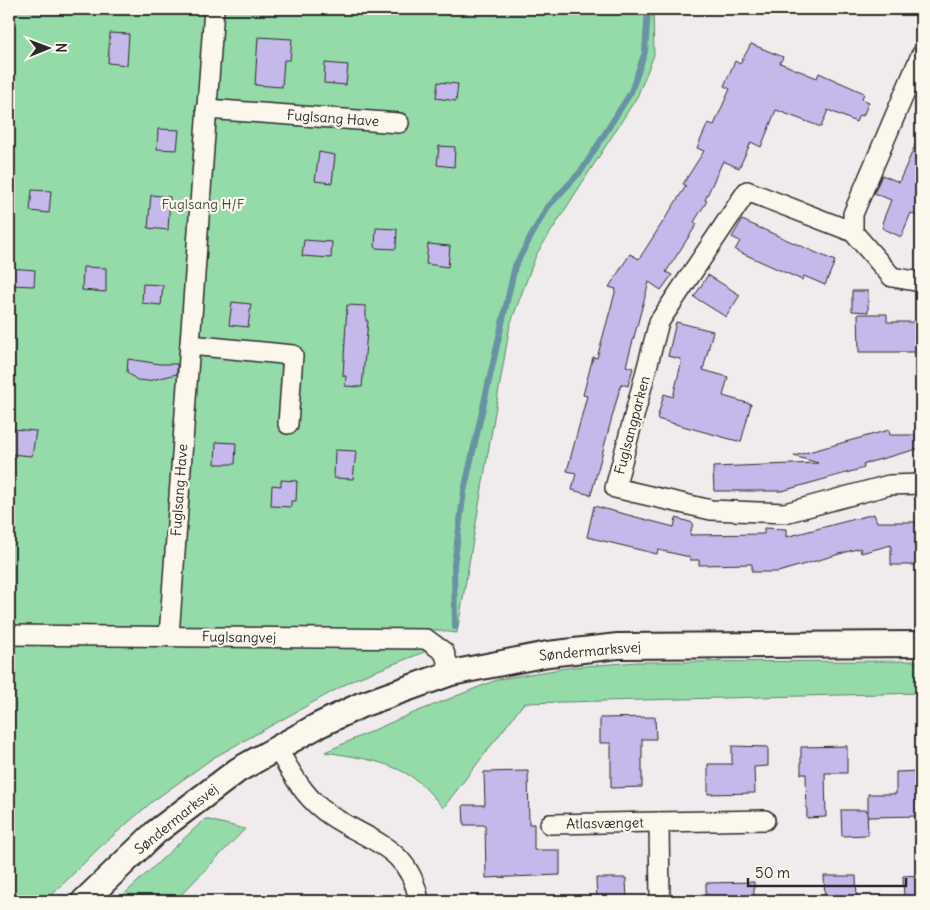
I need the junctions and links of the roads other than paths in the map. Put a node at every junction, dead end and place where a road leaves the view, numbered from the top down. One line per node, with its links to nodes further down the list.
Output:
1 (214, 9): 3 (street, Fuglsang Have)
2 (921, 56): 5 (street)
3 (206, 109): 4 (street, Fuglsang Have); 7 (street, Fuglsang Have)
4 (399, 124)
5 (853, 232): 6 (street, Fuglsangparken); 9 (street, Fuglsangparken)
6 (921, 282)
7 (190, 345): 8 (street); 11 (street, Fuglsang Have)
8 (288, 424)
9 (921, 484)
10 (9, 635): 11 (street, Fuglsangvej)
11 (169, 636): 13 (street, Fuglsangvej)
12 (921, 644): 13 (street, Søndermarksvej)
13 (451, 673): 14 (street, Søndermarksvej)
14 (277, 748): 18 (street, Søndermarksvej); 19 (street)
15 (765, 820): 16 (street, Atlasvænget)
16 (659, 822): 17 (street, Atlasvænget); 20 (street, Atlasvænget)
17 (550, 824)
18 (84, 901)
19 (419, 901)
20 (660, 901)

